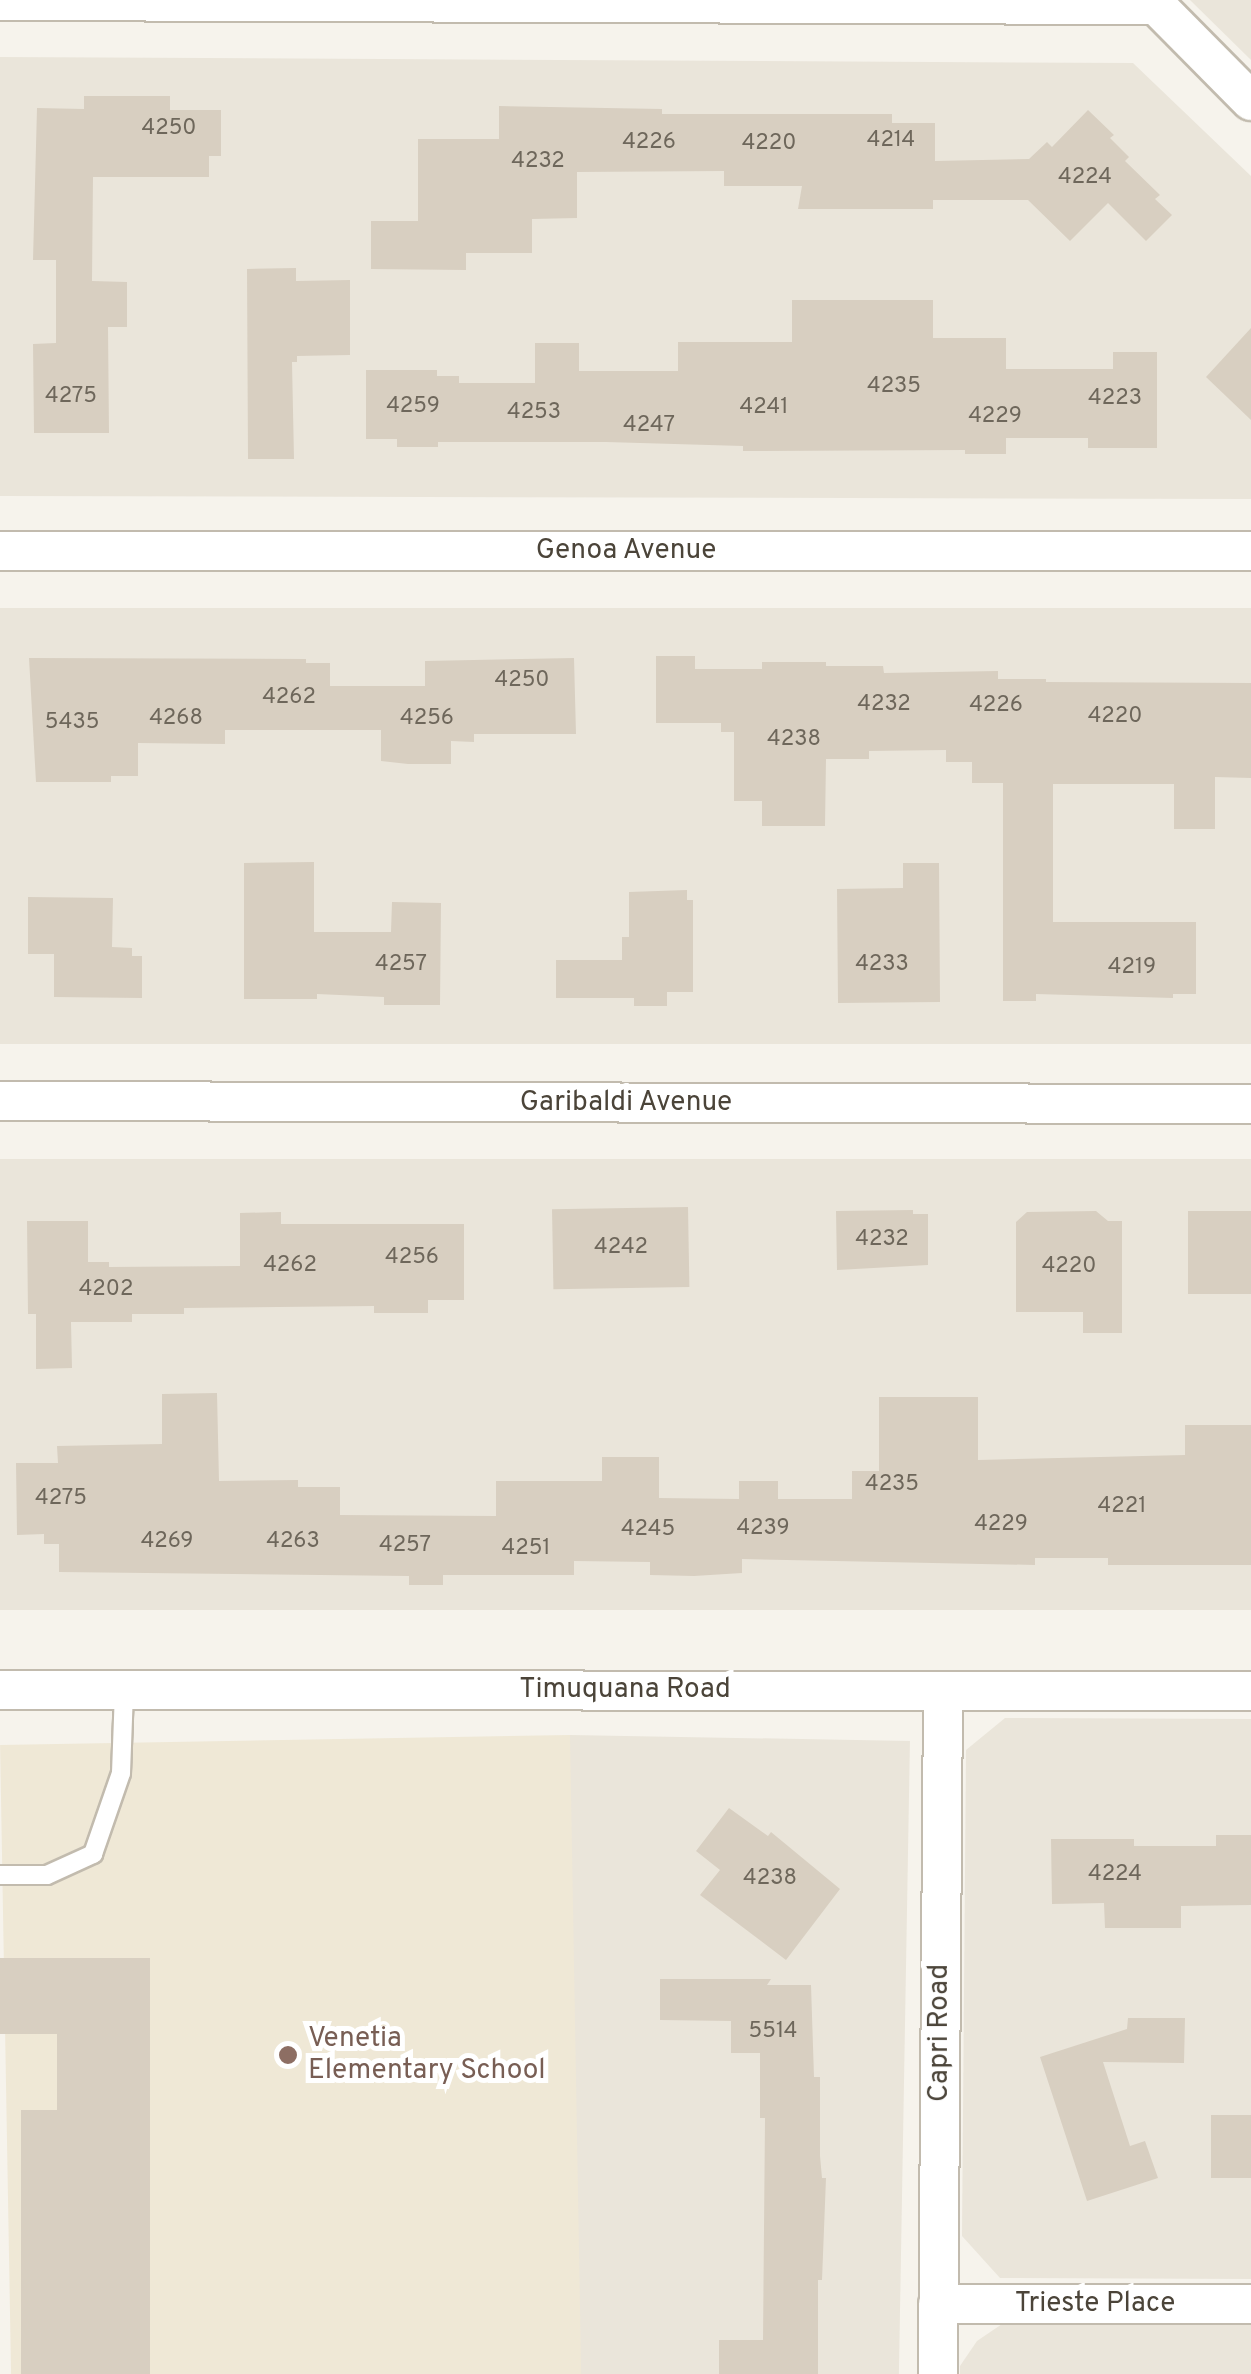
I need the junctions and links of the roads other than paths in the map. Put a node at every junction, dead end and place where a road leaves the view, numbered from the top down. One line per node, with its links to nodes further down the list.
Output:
1 (0, 1): 2 (street)
2 (1153, 3): 3 (street)
3 (1251, 100)
4 (0, 551): 5 (street, Genoa Avenue)
5 (1251, 551)
6 (0, 1101): 7 (street, Garibaldi Avenue)
7 (1251, 1104)
8 (0, 1690): 9 (street, Timuquana Road)
9 (124, 1690): 10 (street, Timuquana Road); 12 (lane)
10 (942, 1692): 11 (street, Timuquana Road); 13 (street, Capri Road)
11 (1251, 1692)
12 (0, 1875)
13 (938, 2304): 14 (street, Trieste Place); 15 (street, Capri Road)
14 (1251, 2304)
15 (938, 2374)

